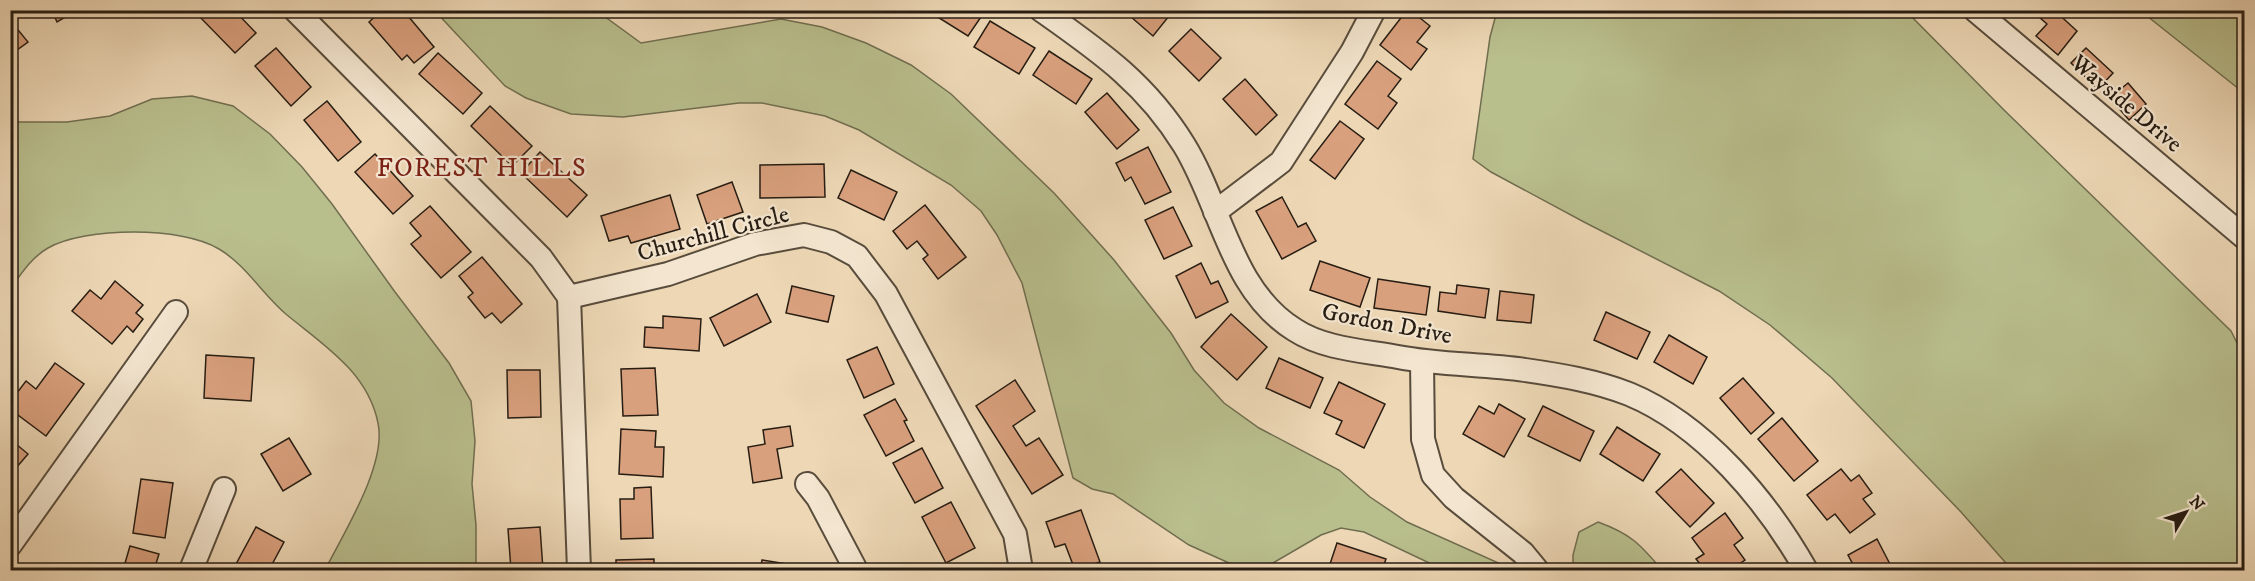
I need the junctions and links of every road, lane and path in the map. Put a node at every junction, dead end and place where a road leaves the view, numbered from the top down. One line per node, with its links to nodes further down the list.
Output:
1 (295, 10): 7 (street)
2 (1041, 10): 5 (street, Gordon Drive)
3 (1374, 10): 5 (street)
4 (1975, 10): 6 (street, Wayside Drive)
5 (1215, 212): 9 (street, Gordon Drive)
6 (2244, 237)
7 (569, 297): 14 (street); 16 (street, Churchill Circle)
8 (176, 312): 12 (street)
9 (1422, 362): 17 (street); 18 (street, Gordon Drive)
10 (807, 484): 15 (street)
11 (224, 489): 13 (street)
12 (10, 544)
13 (191, 570)
14 (579, 570)
15 (856, 570)
16 (1021, 570)
17 (1537, 570)
18 (1806, 570)

